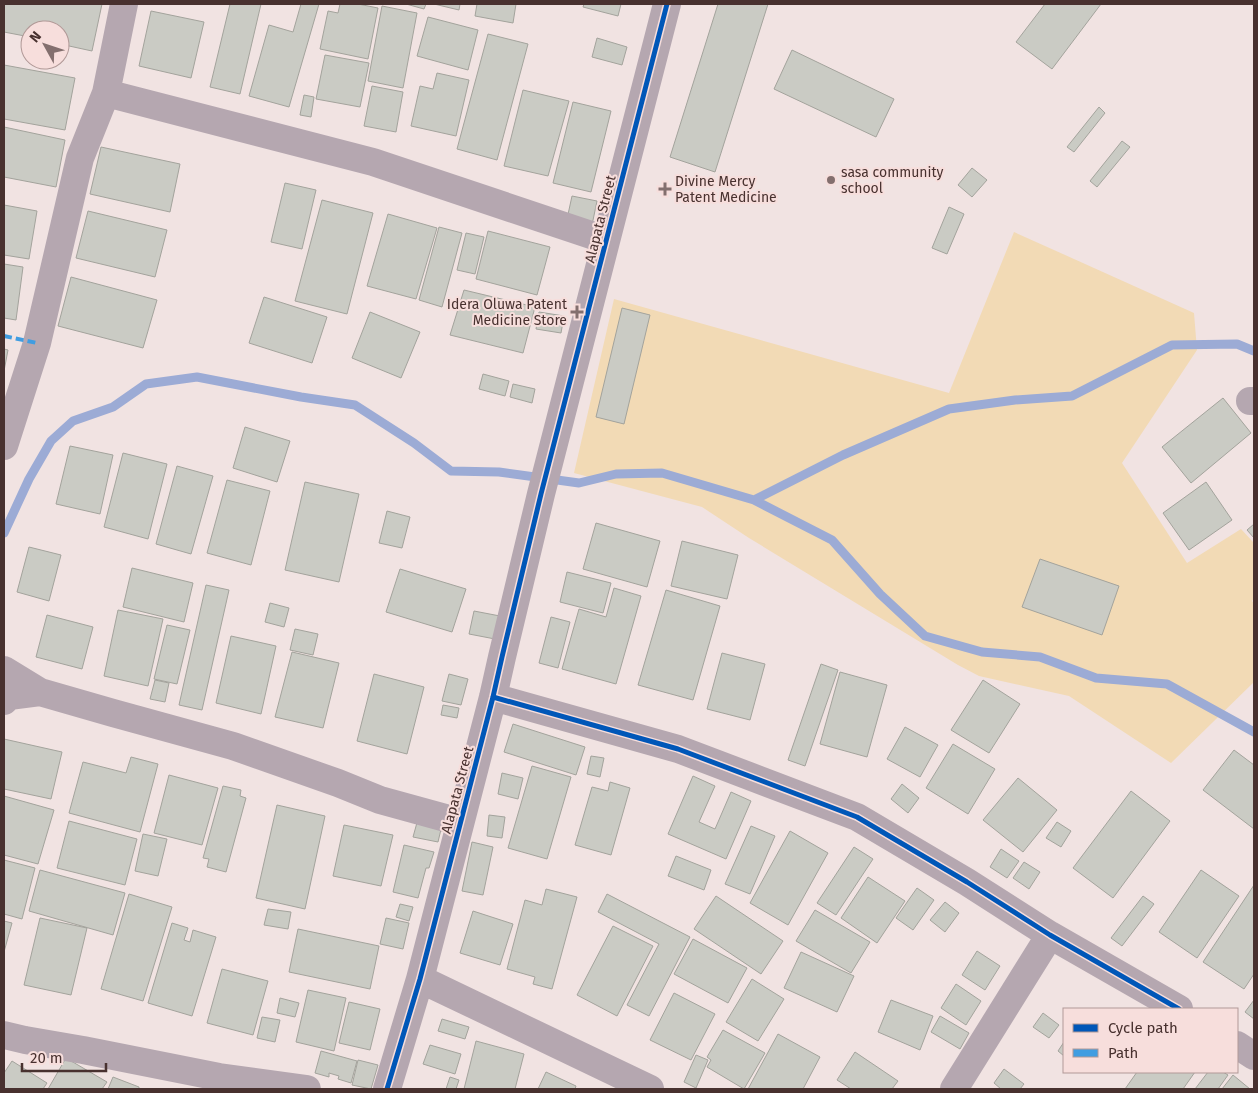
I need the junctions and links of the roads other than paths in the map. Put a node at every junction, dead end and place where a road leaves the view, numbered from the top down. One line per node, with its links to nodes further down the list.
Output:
1 (124, 4): 3 (street)
2 (667, 4): 4 (street, Alapata Street)
3 (106, 93): 4 (street); 5 (street)
4 (606, 240): 8 (street, Alapata Street)
5 (4, 446)
6 (4, 670): 7 (street)
7 (40, 692): 9 (street); 10 (street)
8 (494, 697): 10 (street, Alapata Street); 11 (street)
9 (4, 701)
10 (460, 822): 12 (street, Alapata Street)
11 (1050, 935): 13 (street); 20 (street)
12 (420, 979): 18 (street, Alapata Street); 19 (street)
13 (1177, 1008)
14 (4, 1035): 17 (street)
15 (1238, 1046): 16 (street)
16 (1254, 1056)
17 (307, 1089)
18 (387, 1089)
19 (650, 1089)
20 (954, 1089)

